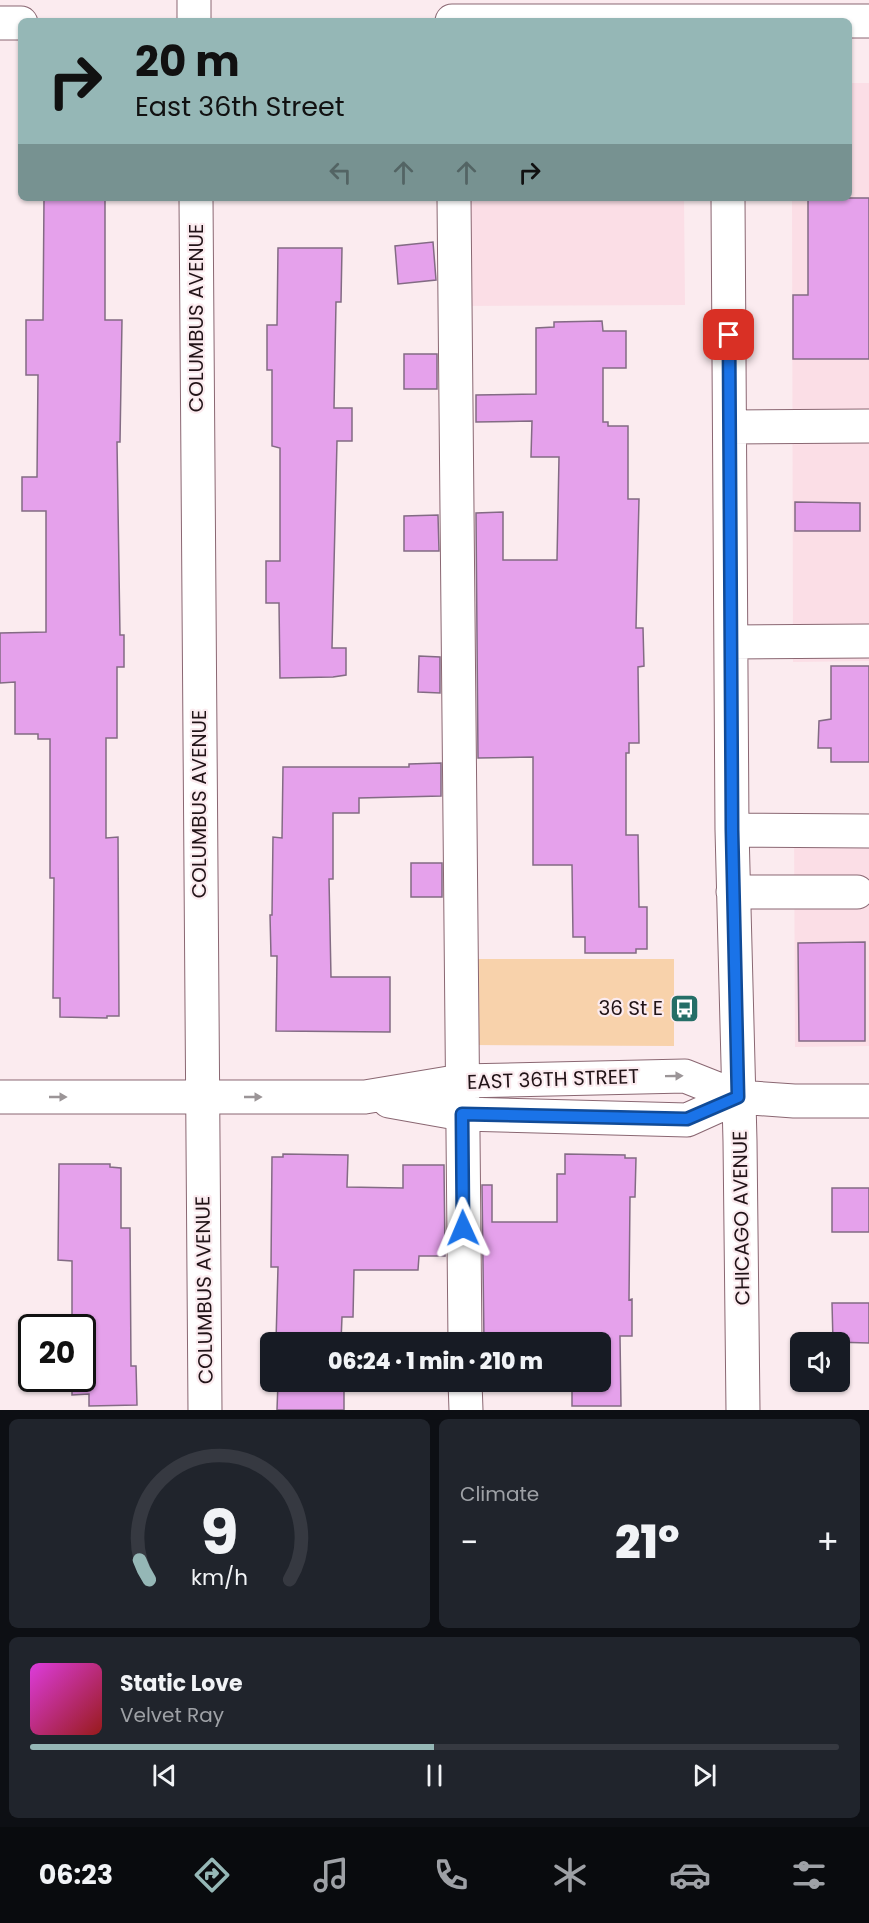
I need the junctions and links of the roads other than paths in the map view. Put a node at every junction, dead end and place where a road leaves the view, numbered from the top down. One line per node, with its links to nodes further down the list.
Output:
1 (194, 0): 4 (street)
2 (452, 0): 5 (street)
3 (727, 13): 6 (street); 7 (street)
4 (194, 18)
5 (452, 18)
6 (555, 18)
7 (816, 18)
8 (852, 20): 9 (street)
9 (869, 21)
10 (18, 22): 11 (street)
11 (0, 23)
12 (196, 201): 25 (street, COLUMBUS AVENUE)
13 (454, 201): 23 (street)
14 (728, 201): 16 (street, CHICAGO AVENUE)
15 (869, 426): 16 (street)
16 (730, 427): 18 (street, CHICAGO AVENUE)
17 (869, 641): 18 (street)
18 (731, 642): 19 (street, CHICAGO AVENUE)
19 (732, 830): 20 (street); 21 (street, CHICAGO AVENUE)
20 (869, 831)
21 (733, 892): 22 (street); 27 (street, CHICAGO AVENUE)
22 (857, 892)
23 (461, 1081): 26 (street, EAST 36TH STREET); 27 (street, EAST 36TH STREET, one-way to 27); 29 (street)
24 (0, 1097): 25 (street, EAST 36TH STREET, one-way to 25)
25 (201, 1097): 26 (street, EAST 36TH STREET, one-way to 26); 32 (street, COLUMBUS AVENUE)
26 (365, 1097): 29 (street, EAST 36TH STREET)
27 (738, 1097): 28 (street, EAST 36TH STREET); 29 (street, EAST 36TH STREET); 34 (street, CHICAGO AVENUE)
28 (869, 1101)
29 (462, 1114): 30 (street)
30 (465, 1332)
31 (465, 1392): 33 (street)
32 (205, 1410)
33 (466, 1410)
34 (743, 1410)

